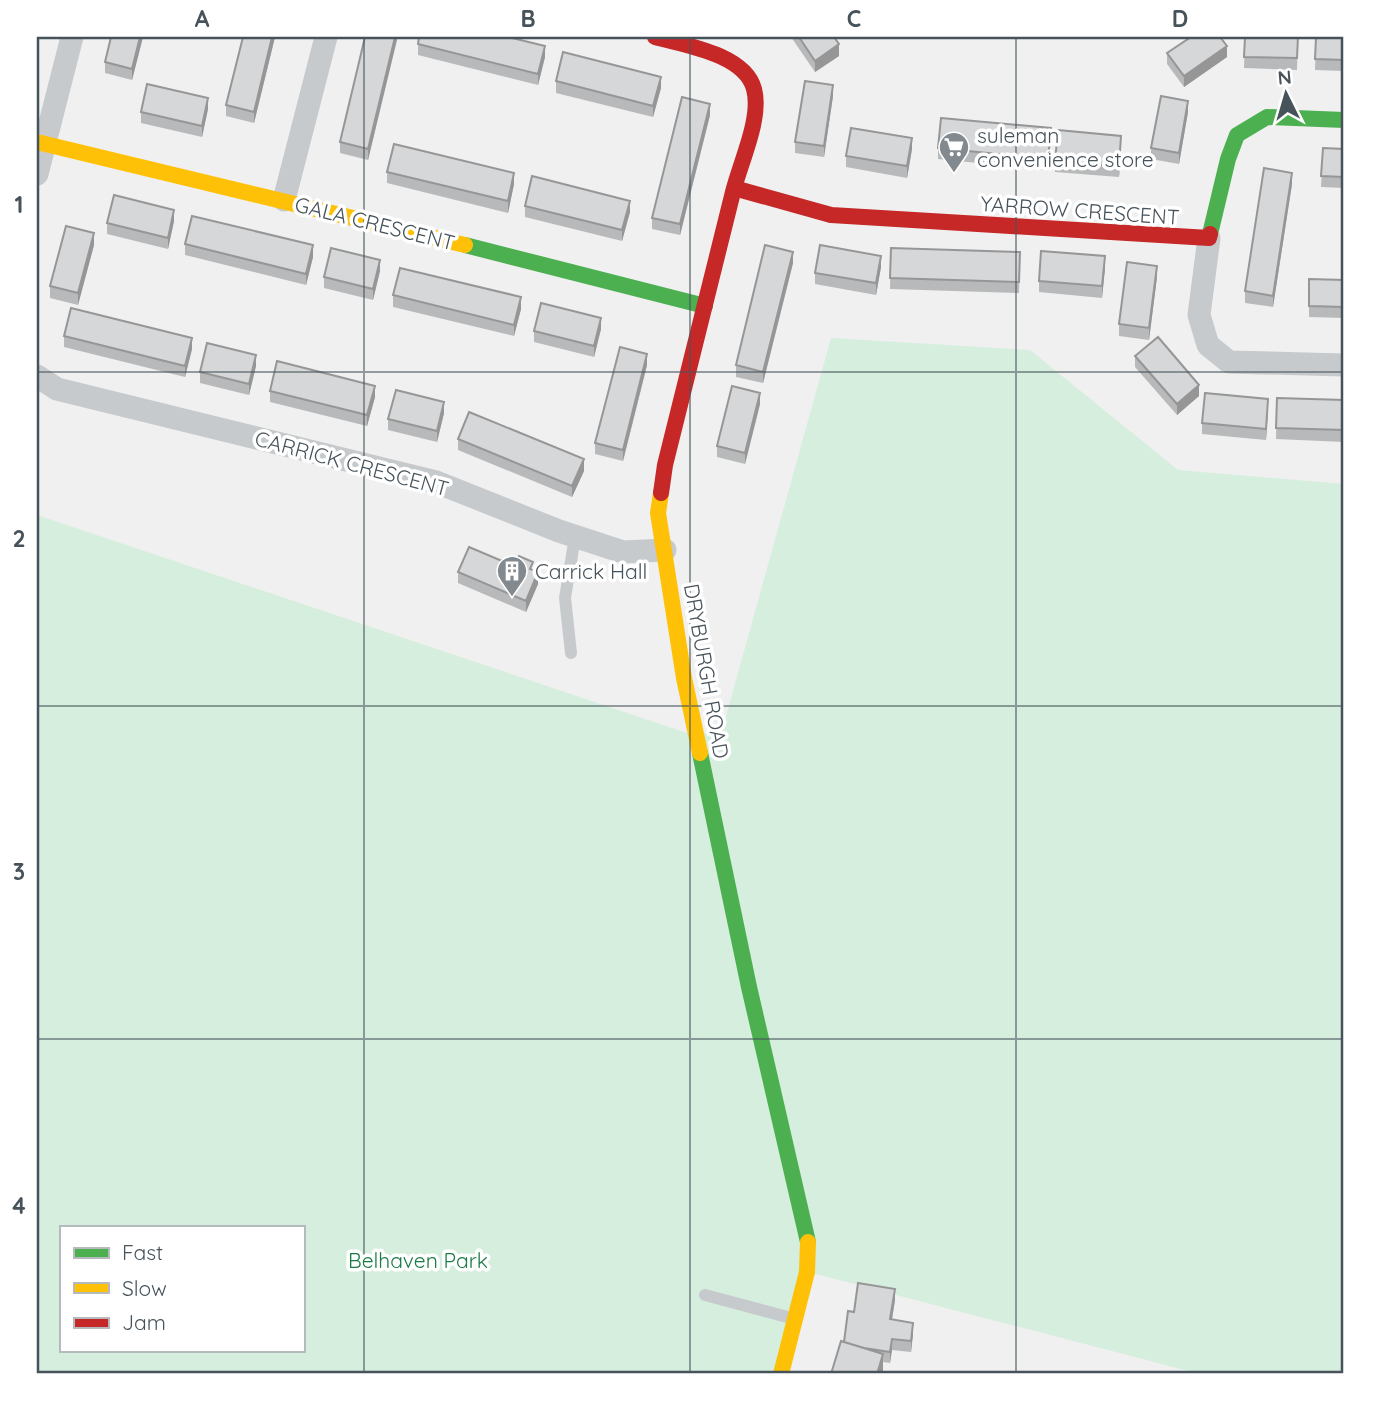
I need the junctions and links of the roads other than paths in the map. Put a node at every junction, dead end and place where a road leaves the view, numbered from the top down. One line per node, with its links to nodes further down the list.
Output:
1 (72, 37): 5 (street)
2 (326, 37): 8 (street)
3 (656, 37): 7 (street, DRYBURGH ROAD)
4 (1344, 120): 9 (street, YARROW CRESCENT)
5 (41, 143): 6 (street); 8 (street, GALA CRESCENT)
6 (37, 174)
7 (734, 188): 9 (street, YARROW CRESCENT); 10 (street, DRYBURGH ROAD)
8 (284, 200): 10 (street, GALA CRESCENT)
9 (1209, 239): 11 (street)
10 (705, 306): 14 (street, DRYBURGH ROAD)
11 (1344, 365)
12 (37, 376): 13 (street, CARRICK CRESCENT)
13 (575, 537): 14 (street, CARRICK CRESCENT); 15 (lane)
14 (665, 550): 17 (street, DRYBURGH ROAD)
15 (571, 653)
16 (705, 1294): 17 (lane)
17 (795, 1319): 18 (street, DRYBURGH ROAD)
18 (781, 1374)

